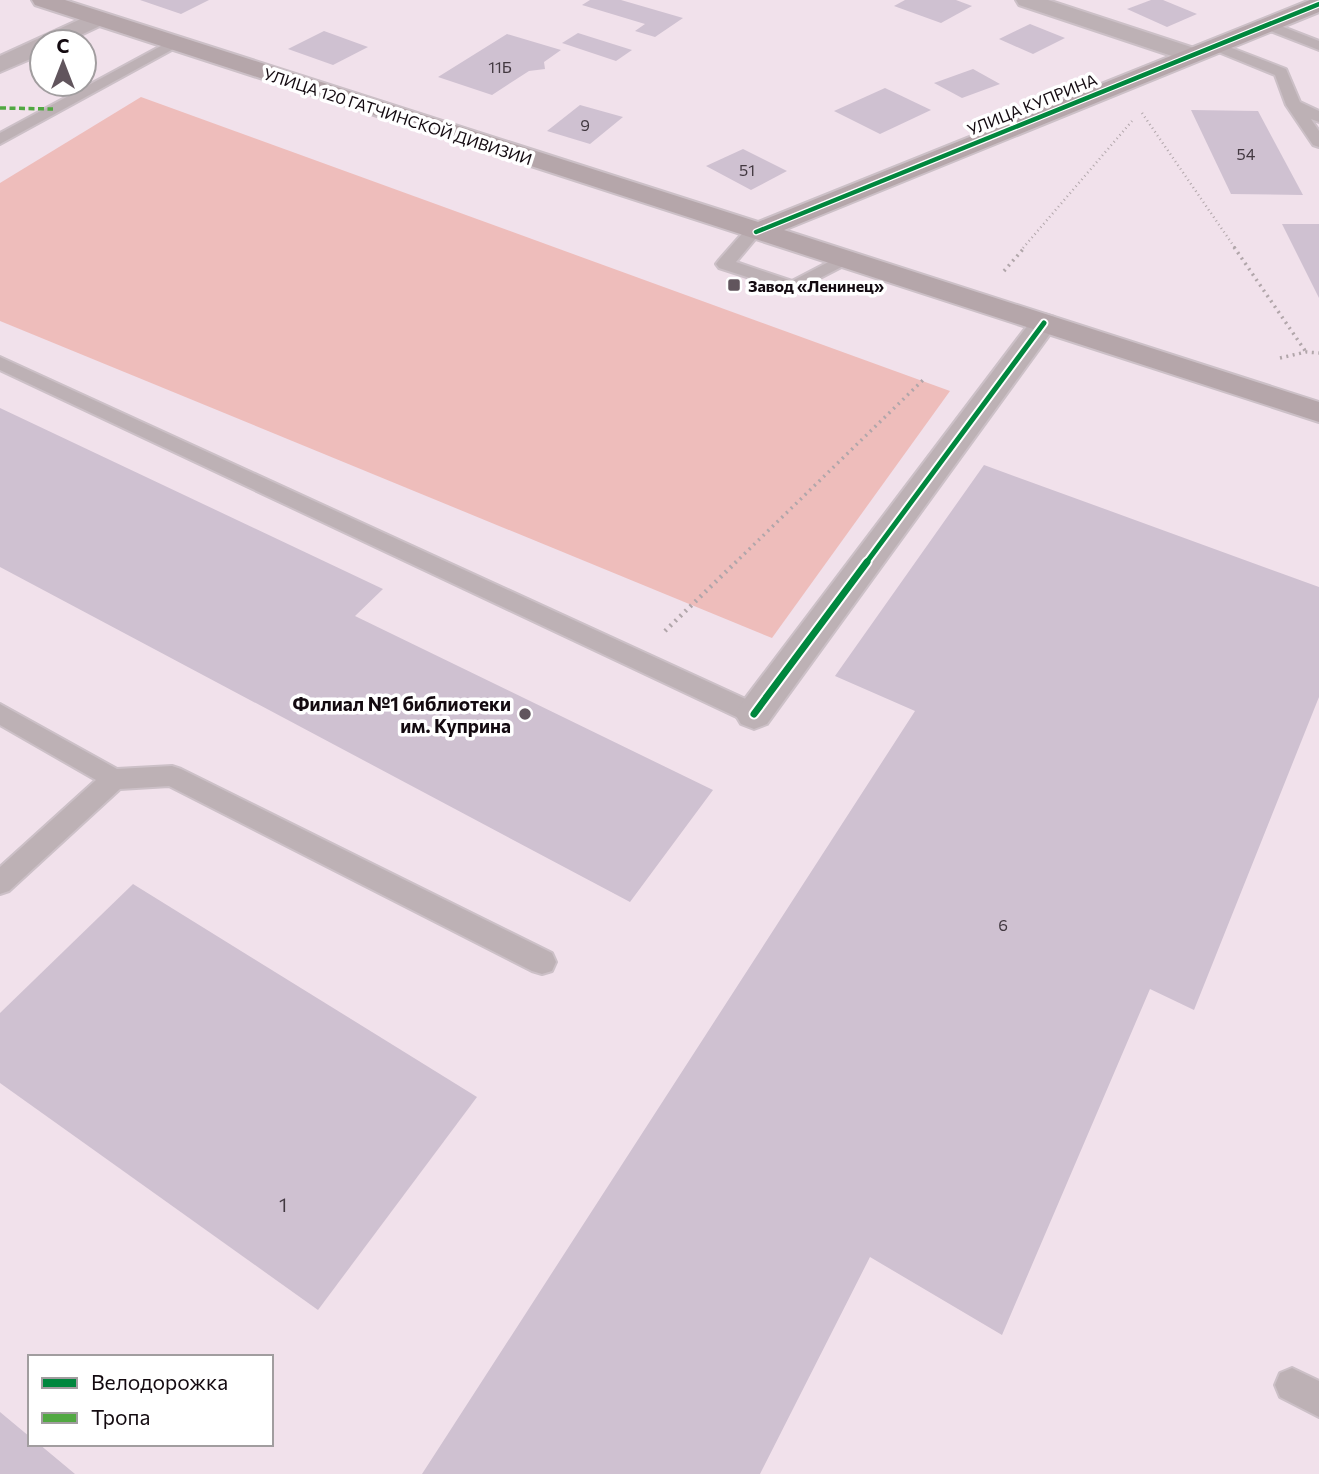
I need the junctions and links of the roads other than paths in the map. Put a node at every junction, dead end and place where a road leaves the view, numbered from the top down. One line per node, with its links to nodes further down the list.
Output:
1 (43, 0): 4 (main road, УЛИЦА 120 ГАТЧИНСКОЙ ДИВИЗИИ)
2 (1027, 0): 11 (street)
3 (1319, 4): 5 (main road, УЛИЦА КУПРИНА)
4 (96, 19): 6 (street); 7 (main road, УЛИЦА 120 ГАТЧИНСКОЙ ДИВИЗИИ)
5 (1268, 25): 8 (main road, УЛИЦА КУПРИНА); 9 (lane)
6 (77, 28)
7 (172, 44): 15 (lane); 17 (main road, УЛИЦА 120 ГАТЧИНСКОЙ ДИВИЗИИ)
8 (1216, 46): 11 (main road, УЛИЦА КУПРИНА); 13 (lane)
9 (1319, 46)
10 (28, 52): 12 (street)
11 (1192, 55): 17 (main road, УЛИЦА КУПРИНА)
12 (0, 65)
13 (1294, 105): 14 (lane); 16 (lane)
14 (1319, 117)
15 (0, 139)
16 (1319, 142)
17 (755, 231): 18 (main road, УЛИЦА 120 ГАТЧИНСКОЙ ДИВИЗИИ); 18 (lane)
18 (846, 260): 19 (main road, УЛИЦА 120 ГАТЧИНСКОЙ ДИВИЗИИ)
19 (1044, 323): 21 (main road, УЛИЦА 120 ГАТЧИНСКОЙ ДИВИЗИИ); 23 (street)
20 (0, 363): 23 (lane)
21 (1319, 412)
22 (0, 713): 24 (lane)
23 (754, 714)
24 (114, 779): 25 (lane); 26 (lane)
25 (0, 883)
26 (542, 962)

